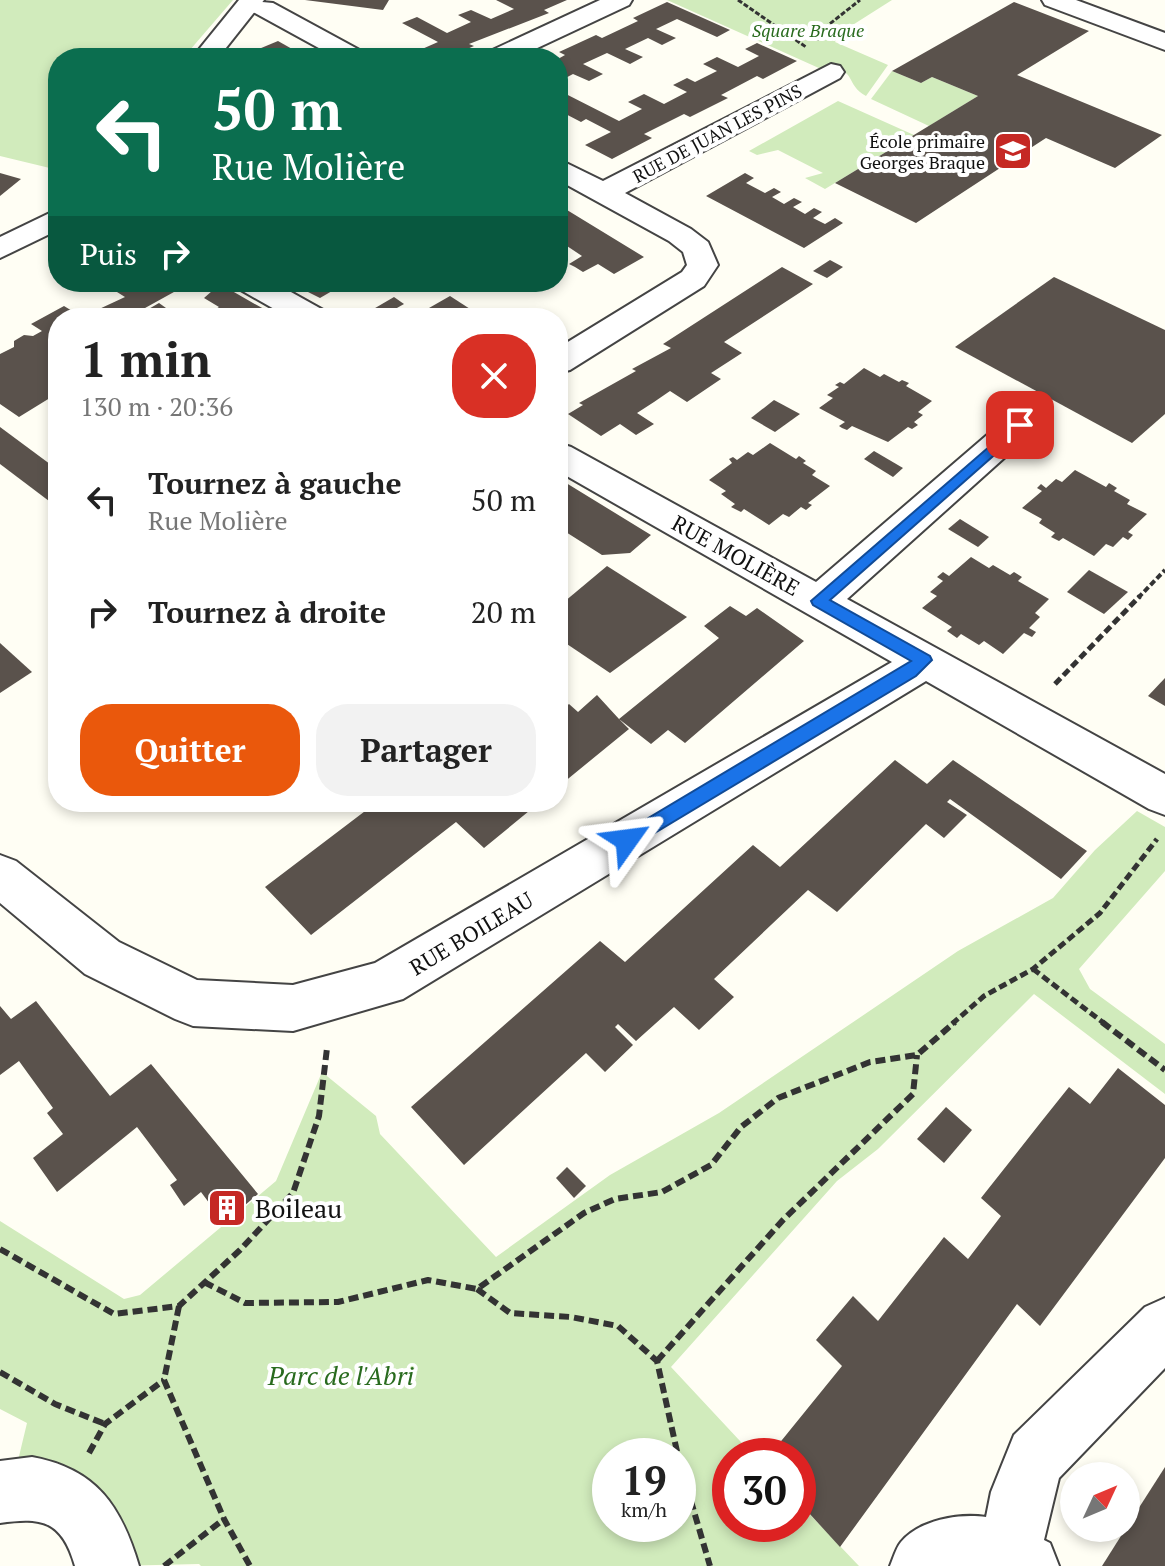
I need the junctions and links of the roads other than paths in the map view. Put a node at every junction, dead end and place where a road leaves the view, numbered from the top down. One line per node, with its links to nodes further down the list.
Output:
1 (620, 0): 9 (street)
2 (1054, 0): 5 (street)
3 (251, 2): 7 (street); 8 (street)
4 (1140, 7): 5 (street)
5 (1114, 23): 6 (street)
6 (1165, 42)
7 (213, 48)
8 (338, 48)
9 (517, 48)
10 (831, 72): 12 (street, RUE DE JUAN LES PINS)
11 (568, 174): 12 (street)
12 (603, 193): 17 (street)
13 (48, 223): 14 (street)
14 (0, 249)
15 (268, 292): 16 (street)
16 (296, 308)
17 (568, 357)
18 (1020, 425): 20 (street)
19 (568, 461): 20 (street, RUE MOLIÈRE)
20 (819, 601): 21 (street, RUE MOLIÈRE)
21 (924, 660): 22 (street, RUE MOLIÈRE); 23 (street, RUE BOILEAU)
22 (1165, 796)
23 (0, 875)
24 (1165, 1327): 26 (street)
25 (0, 1492): 27 (street)
26 (1019, 1560): 28 (street)
27 (107, 1566)
28 (922, 1566)

